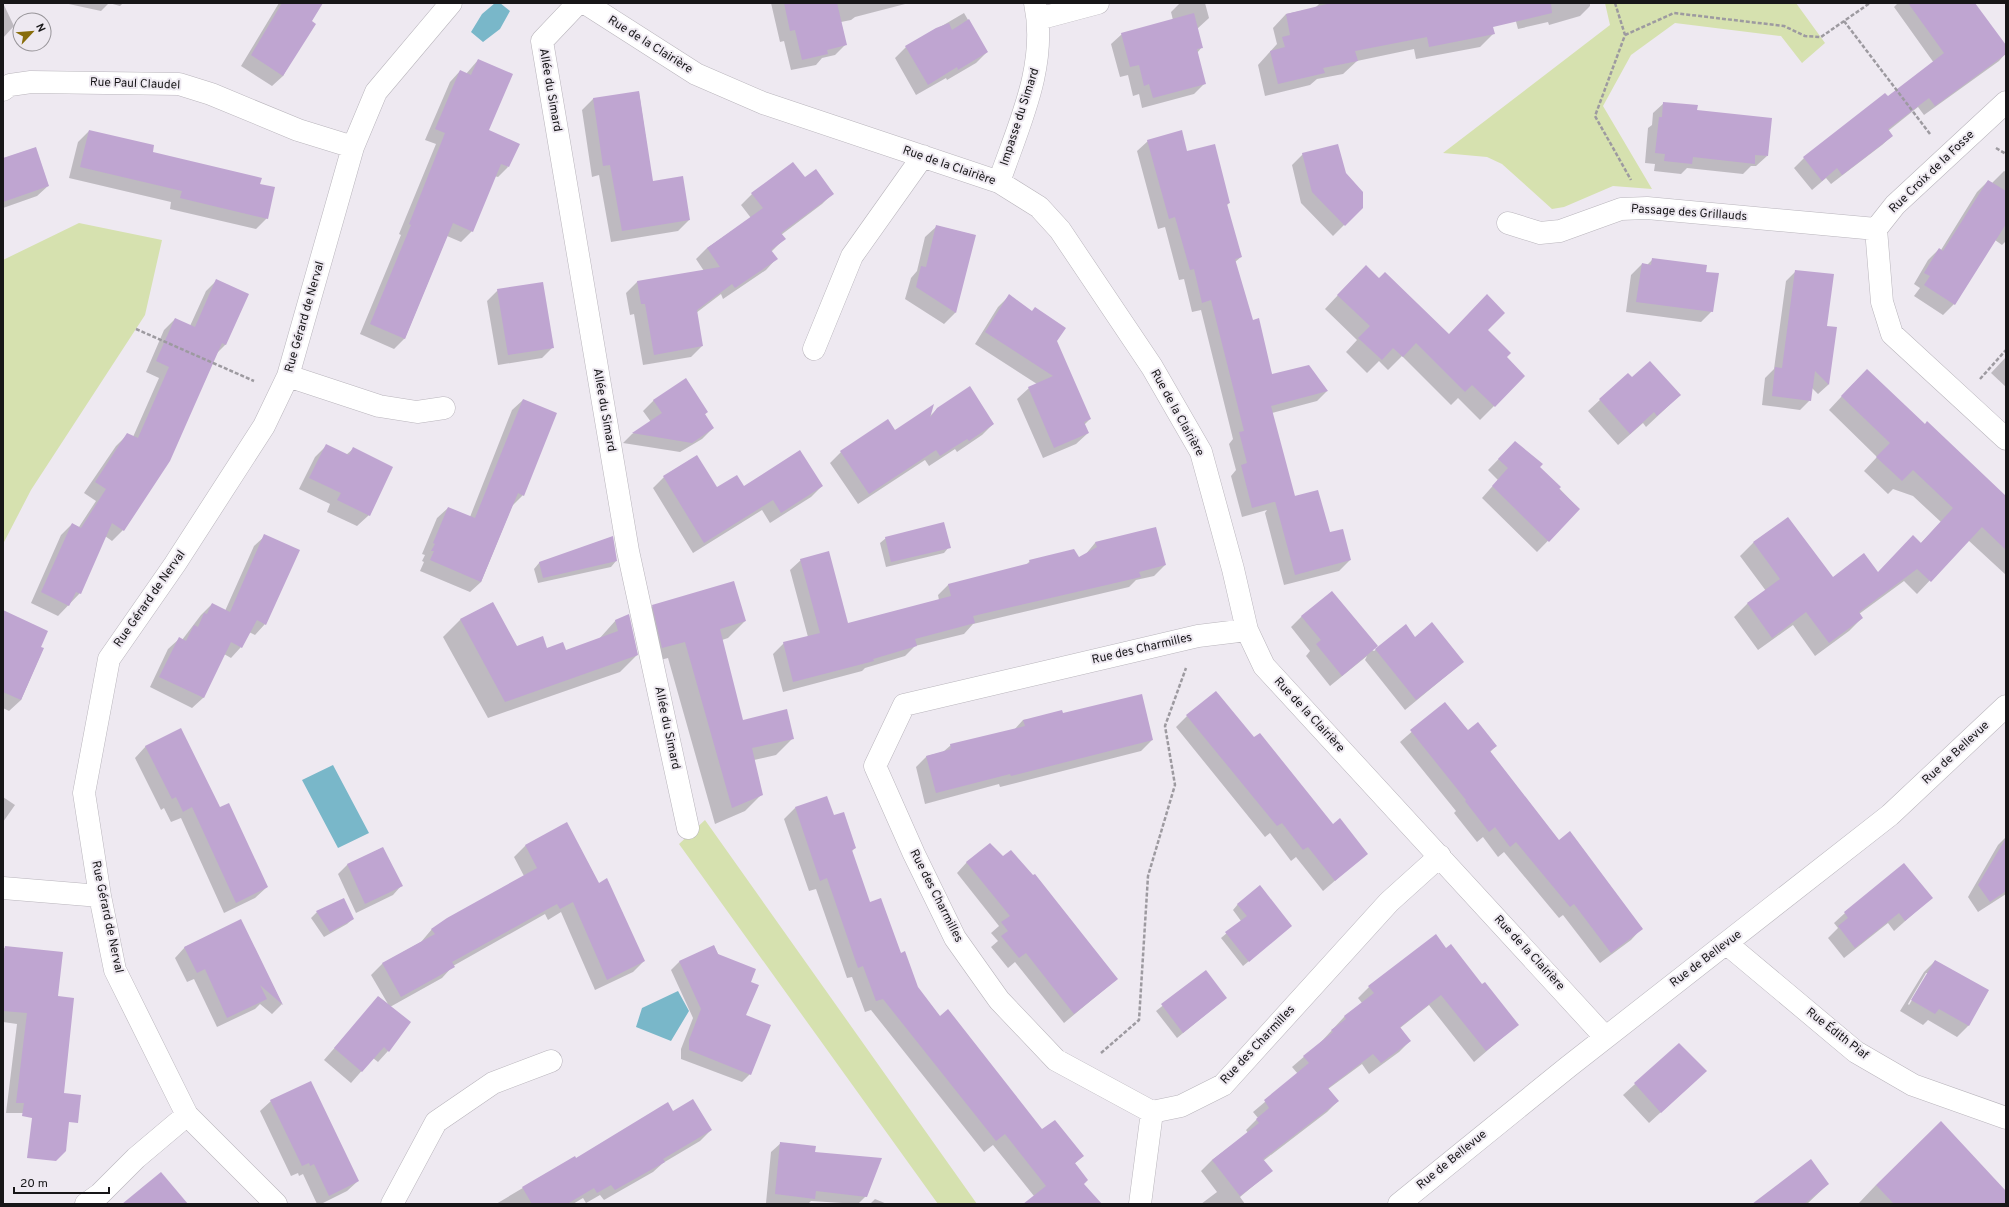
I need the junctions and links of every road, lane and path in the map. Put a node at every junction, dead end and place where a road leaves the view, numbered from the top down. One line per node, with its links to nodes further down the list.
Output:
1 (452, 3): 12 (street, Rue Gérard de Nerval)
2 (578, 3): 29 (street, Allée du Simard)
3 (585, 3): 13 (street, Rue de la Clairière)
4 (1098, 3): 7 (street)
5 (1615, 3): 9 (path)
6 (1870, 3): 8 (path)
7 (1037, 11): 15 (street, Impasse du Simard)
8 (1844, 21): 9 (path); 14 (path)
9 (1625, 35): 16 (path)
10 (3, 90): 12 (street, Rue Paul Claudel)
11 (2006, 102): 14 (street, Rue Croix de la Fosse)
12 (353, 147): 22 (street, Rue Gérard de Nerval)
13 (923, 156): 15 (street, Rue de la Clairière); 20 (street)
14 (1947, 157): 18 (street, Rue Croix de la Fosse)
15 (999, 182): 26 (street, Rue de la Clairière)
16 (1647, 208): 17 (street, Passage des Grillauds); 18 (street, Passage des Grillauds)
17 (1508, 223)
18 (1876, 229): 23 (street)
19 (136, 329): 22 (path)
20 (814, 349)
21 (2006, 350): 23 (path)
22 (284, 384): 24 (street); 32 (street, Rue Gérard de Nerval)
23 (1962, 398): 25 (street)
24 (444, 408)
25 (2006, 438)
26 (1247, 630): 27 (street, Rue des Charmilles); 30 (street, Rue de la Clairière)
27 (1198, 636): 36 (path); 36 (street, Rue des Charmilles)
28 (2006, 706): 33 (street, Rue de Bellevue)
29 (688, 828)
30 (1440, 856): 34 (street, Rue de la Clairière); 37 (street, Rue des Charmilles)
31 (3, 888): 32 (street)
32 (100, 896): 38 (street, Rue Gérard de Nerval)
33 (1727, 944): 34 (street, Rue de Bellevue); 39 (street, Rue Édith Piaf)
34 (1605, 1037): 40 (street, Rue de Bellevue)
35 (551, 1061): 43 (street)
36 (1079, 1072): 37 (street, Rue des Charmilles)
37 (1152, 1112): 44 (street)
38 (187, 1115): 41 (street); 42 (street, Rue Gérard de Nerval)
39 (2006, 1118)
40 (1401, 1203)
41 (86, 1204)
42 (276, 1204)
43 (392, 1204)
44 (1140, 1204)

